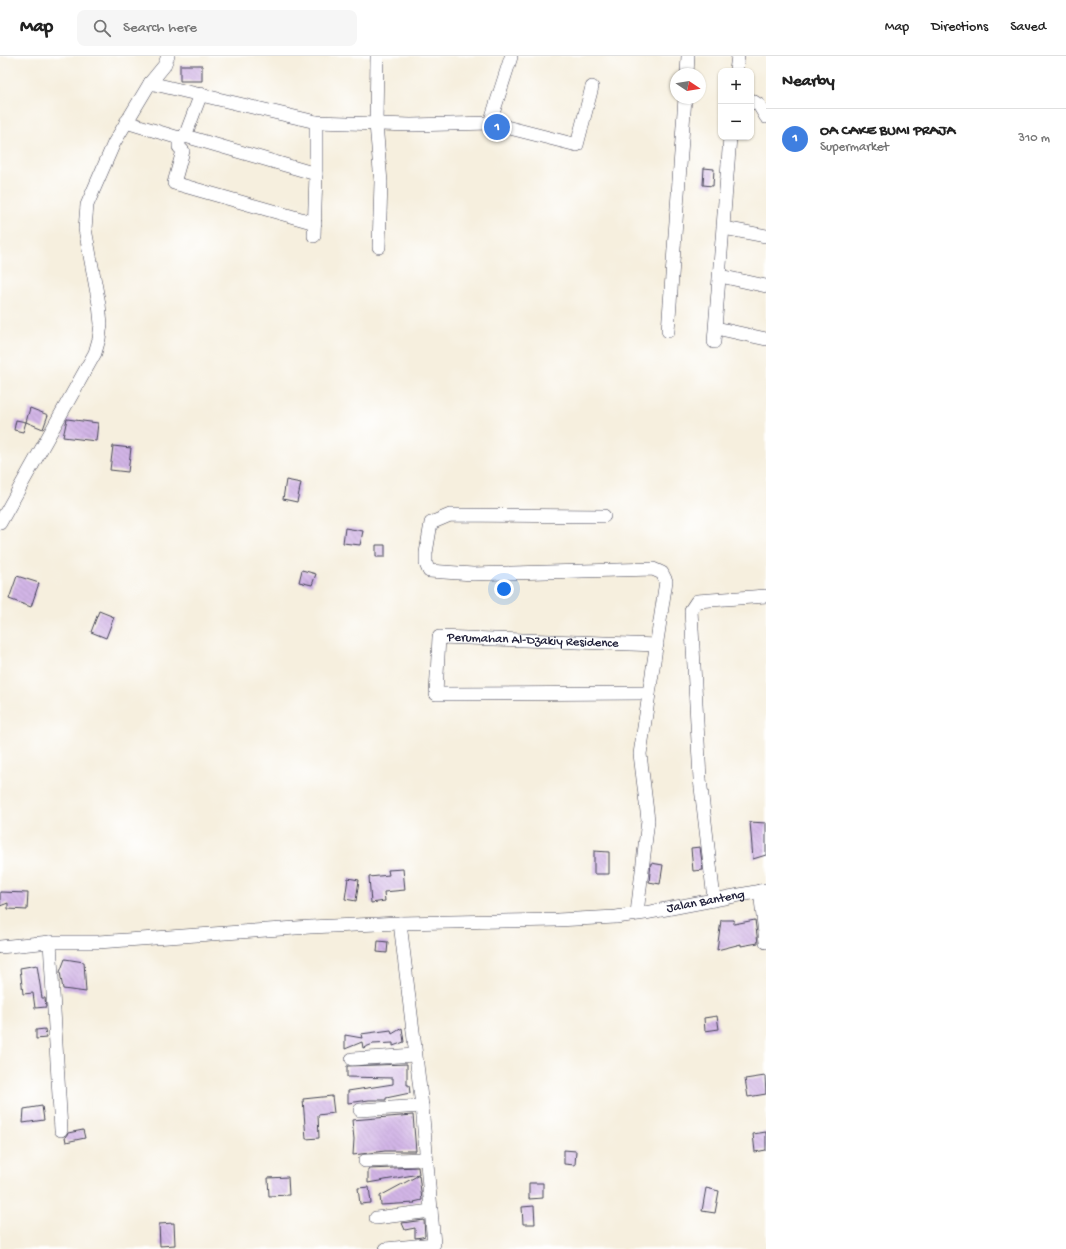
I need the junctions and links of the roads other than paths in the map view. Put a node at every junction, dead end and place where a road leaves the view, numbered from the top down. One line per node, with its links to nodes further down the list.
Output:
1 (168, 56): 8 (street)
2 (377, 56): 17 (street)
3 (688, 56): 6 (street)
4 (738, 56): 7 (street)
5 (511, 57): 16 (street)
6 (687, 68)
7 (736, 68)
8 (150, 83): 10 (street); 14 (street)
9 (592, 87): 16 (street)
10 (201, 94): 15 (street); 18 (street)
11 (754, 102): 13 (street)
12 (685, 104): 27 (street)
13 (766, 117)
14 (126, 122): 18 (street); 31 (street)
15 (316, 122): 17 (street); 20 (street)
16 (490, 123): 17 (street)
17 (376, 124): 23 (street)
18 (182, 137): 20 (street); 20 (street)
19 (730, 140): 21 (street)
20 (316, 174)
21 (724, 228): 22 (street); 24 (street)
22 (766, 236)
23 (379, 247)
24 (720, 276): 25 (street); 26 (street)
25 (766, 286)
26 (716, 328): 28 (street); 29 (street)
27 (668, 331)
28 (766, 339)
29 (714, 342)
30 (604, 516): 33 (street)
31 (0, 523)
32 (766, 596): 36 (street)
33 (657, 645): 34 (street); 34 (street, Perumahan Al-Dzakiy Residence)
34 (649, 693): 37 (street)
35 (763, 890): 36 (street, Jalan Banteng); 40 (street)
36 (714, 899): 37 (street, Jalan Banteng)
37 (641, 913): 38 (street, Jalan Banteng)
38 (400, 923): 39 (street, Jalan Banteng); 42 (street)
39 (50, 942): 41 (street, Jalan Banteng); 46 (street)
40 (766, 942)
41 (0, 947)
42 (415, 1055): 43 (street); 44 (street)
43 (352, 1059)
44 (422, 1106): 45 (street); 47 (street)
45 (360, 1110)
46 (61, 1130)
47 (425, 1159): 48 (street); 49 (street)
48 (365, 1160)
49 (431, 1211): 50 (street); 51 (street)
50 (376, 1218)
51 (386, 1249)

